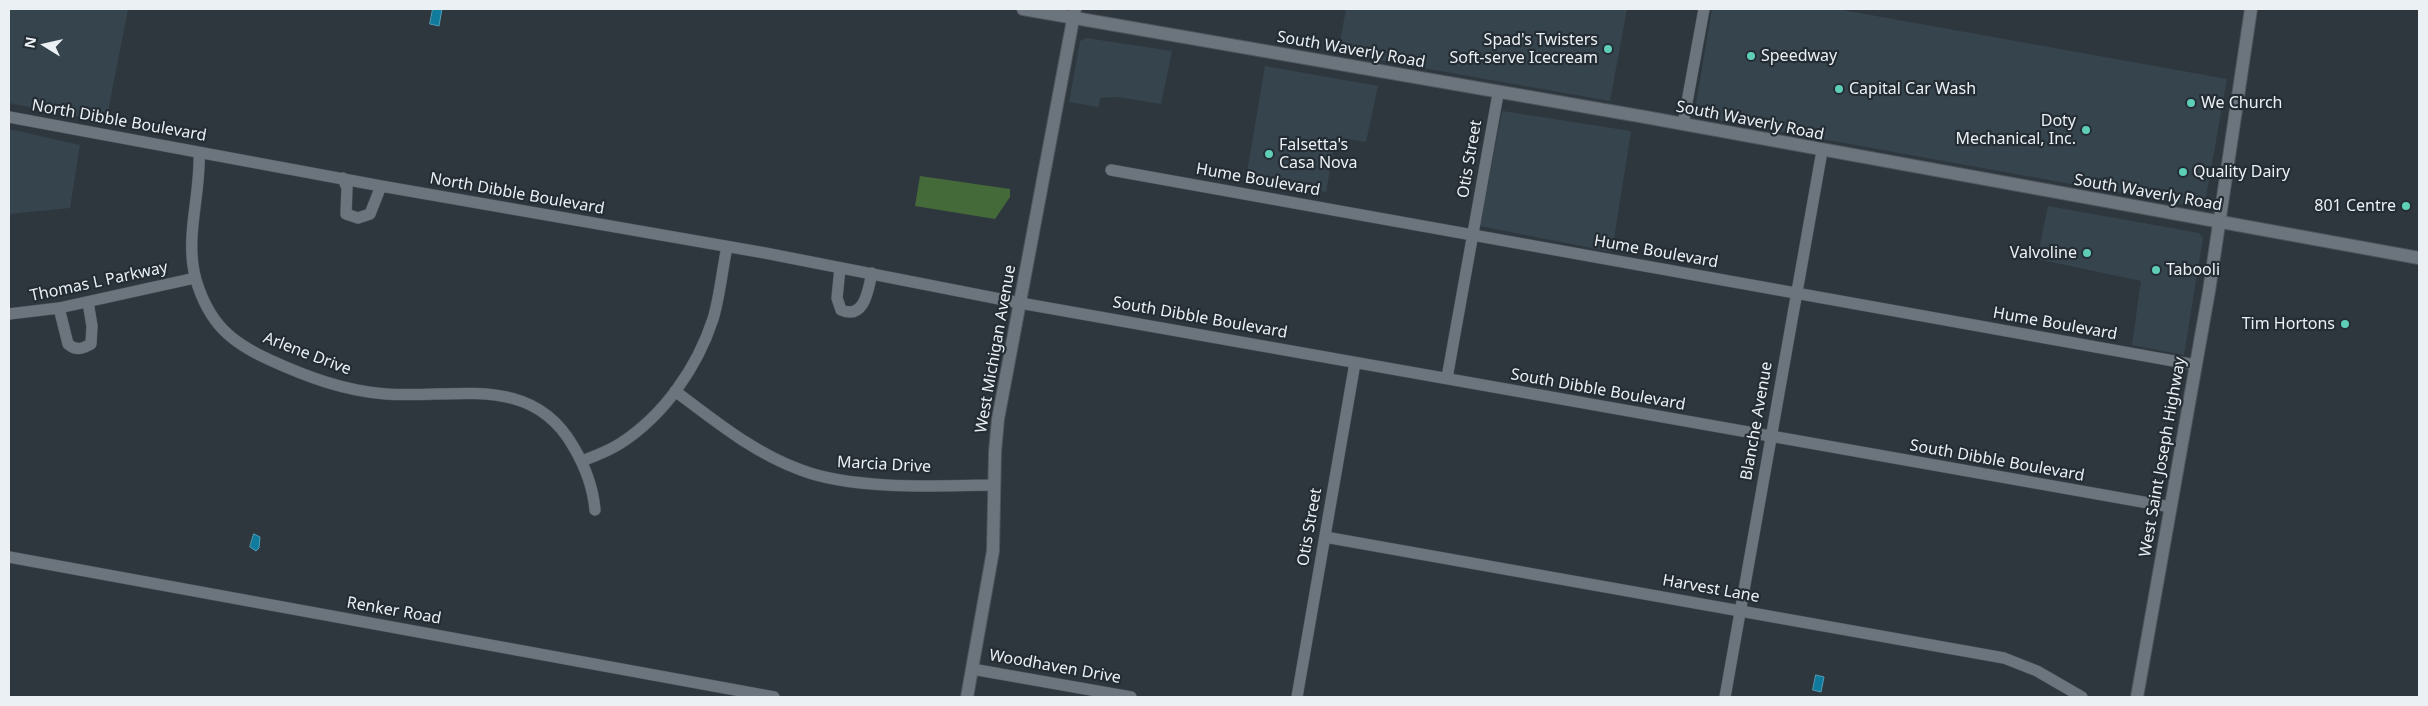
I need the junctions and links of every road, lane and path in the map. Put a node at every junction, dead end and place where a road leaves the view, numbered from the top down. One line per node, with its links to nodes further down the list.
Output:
1 (1023, 9): 4 (main road, South Waverly Road)
2 (1704, 9): 7 (street)
3 (2251, 9): 13 (main road, West Saint Joseph Highway)
4 (1074, 13): 5 (main road, South Waverly Road); 22 (main road, West Michigan Avenue)
5 (1498, 94): 7 (main road, South Waverly Road); 14 (street, Otis Street)
6 (9, 117): 9 (street, North Dibble Boulevard)
7 (1683, 124): 8 (main road, South Waverly Road)
8 (1822, 151): 13 (main road, South Waverly Road); 20 (street, Blanche Avenue)
9 (199, 153): 11 (street, North Dibble Boulevard); 19 (street, Arlene Drive)
10 (1111, 170): 14 (street, Hume Boulevard)
11 (343, 178): 12 (street, North Dibble Boulevard); 12 (street)
12 (381, 186): 15 (street, North Dibble Boulevard)
13 (2219, 222): 16 (main road, South Waverly Road); 26 (main road, West Saint Joseph Highway)
14 (1472, 236): 20 (street, Hume Boulevard); 27 (street, Otis Street)
15 (727, 247): 17 (street, North Dibble Boulevard); 28 (street)
16 (2419, 258)
17 (840, 268): 18 (street, North Dibble Boulevard); 18 (street)
18 (872, 273): 22 (street, North Dibble Boulevard)
19 (196, 278): 21 (street, Thomas L Parkway); 30 (street, Arlene Drive)
20 (1796, 294): 26 (street, Hume Boulevard); 29 (street, Blanche Avenue)
21 (88, 302): 23 (street, Thomas L Parkway); 23 (street)
22 (1020, 302): 25 (street, South Dibble Boulevard); 31 (main road, West Michigan Avenue)
23 (59, 308): 24 (street, Thomas L Parkway)
24 (9, 314)
25 (1355, 363): 27 (street, South Dibble Boulevard); 34 (street, Otis Street)
26 (2196, 365): 32 (main road, West Saint Joseph Highway)
27 (1448, 378): 29 (street, South Dibble Boulevard)
28 (676, 391): 30 (street); 31 (street, Marcia Drive)
29 (1770, 438): 32 (street, South Dibble Boulevard); 36 (street, Blanche Avenue)
30 (582, 461): 33 (street, Arlene Drive)
31 (994, 485): 37 (main road, West Michigan Avenue)
32 (2171, 508): 44 (main road, West Saint Joseph Highway)
33 (595, 510)
34 (1325, 537): 36 (street, Harvest Lane); 41 (street, Otis Street)
35 (9, 557): 38 (street, Renker Road)
36 (1740, 611): 42 (street, Blanche Avenue); 43 (street, Harvest Lane)
37 (972, 669): 39 (main road, West Michigan Avenue); 40 (street, Woodhaven Drive)
38 (774, 697)
39 (967, 697)
40 (1128, 697)
41 (1297, 697)
42 (1724, 697)
43 (2082, 697)
44 (2137, 697)

